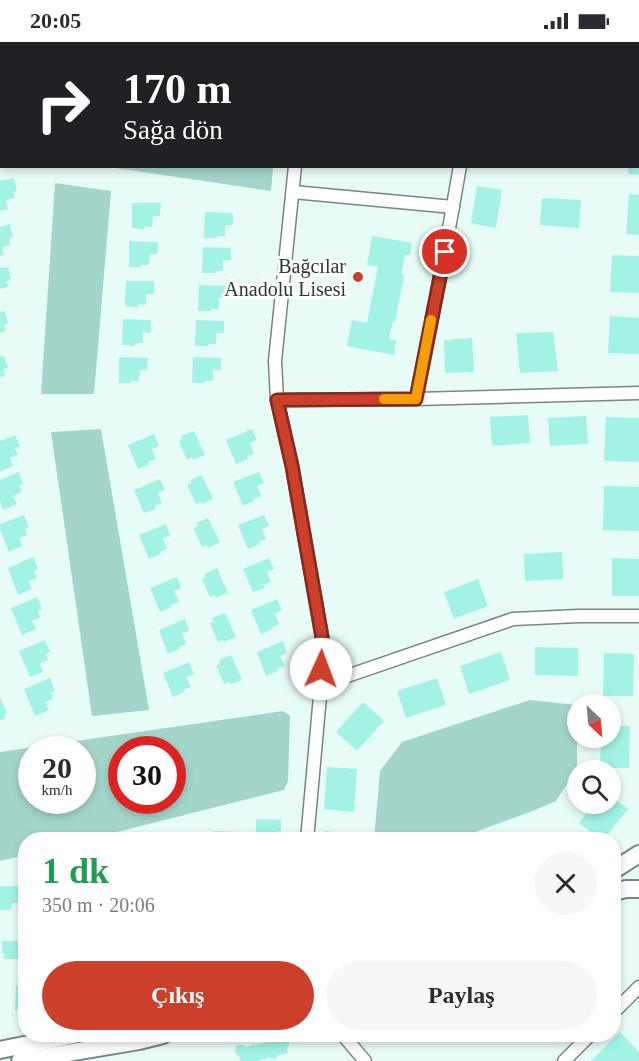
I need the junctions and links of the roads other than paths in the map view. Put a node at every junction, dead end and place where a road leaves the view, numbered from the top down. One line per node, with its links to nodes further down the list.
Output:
1 (295, 168): 3 (street)
2 (460, 168): 4 (street)
3 (293, 192): 4 (street); 7 (street)
4 (453, 207): 6 (street)
5 (639, 393): 6 (street)
6 (416, 399): 7 (street)
7 (277, 400): 9 (street)
8 (639, 616): 9 (street)
9 (321, 686): 10 (street)
10 (308, 832)
11 (639, 854): 12 (main road)
12 (621, 866)
13 (639, 889): 14 (main road)
14 (621, 890)
15 (639, 987): 16 (street)
16 (621, 1005)
17 (39, 1042): 21 (main road)
18 (133, 1042): 22 (main road)
19 (349, 1042): 23 (street)
20 (583, 1042): 24 (street)
21 (0, 1050)
22 (20, 1061)
23 (365, 1061)
24 (564, 1061)

